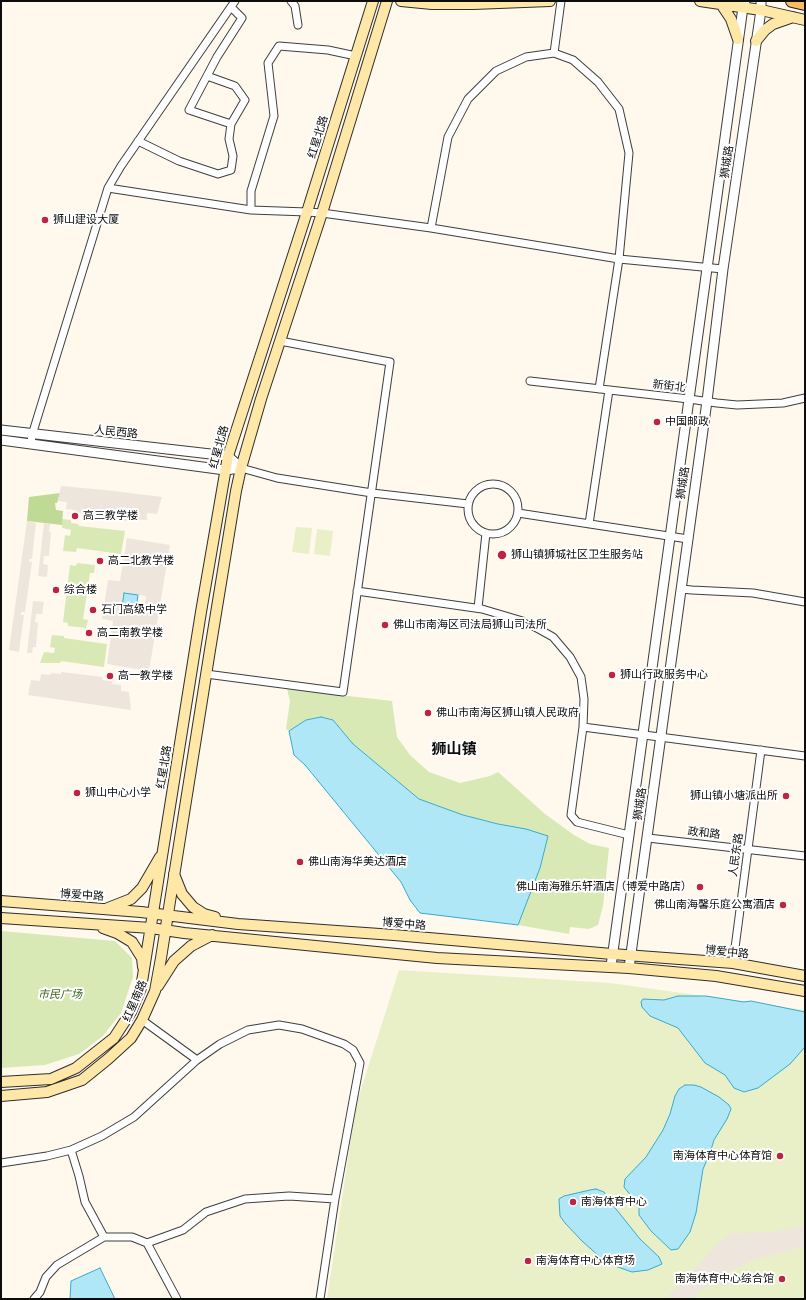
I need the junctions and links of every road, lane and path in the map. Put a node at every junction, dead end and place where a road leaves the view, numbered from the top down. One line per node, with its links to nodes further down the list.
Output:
1 (291, 1): 17 (street)
2 (373, 1): 21 (main road, 红星北路)
3 (387, 1): 28 (main road)
4 (401, 1): 9 (main road)
5 (550, 1): 9 (main road)
6 (561, 1): 20 (street)
7 (700, 1): 11 (main road)
8 (792, 1): 13 (main road)
9 (430, 2)
10 (233, 4): 22 (street); 24 (street)
11 (722, 4): 12 (main road); 18 (main road)
12 (744, 4): 14 (main road); 18 (street, 狮城路)
13 (805, 4)
14 (761, 5): 15 (main road); 19 (street, 狮城路)
15 (793, 17): 16 (main road); 19 (main road)
16 (805, 20)
17 (298, 25)
18 (738, 39): 31 (street, 狮城路)
19 (756, 41): 32 (street, 狮城路)
20 (554, 53): 29 (street); 30 (street)
21 (356, 56): 26 (street); 27 (main road, 红星北路)
22 (207, 76): 23 (street); 23 (street)
23 (231, 124): 24 (street)
24 (138, 141): 25 (street)
25 (108, 188): 26 (street); 41 (street)
26 (251, 210): 27 (street)
27 (307, 212): 28 (street); 43 (main road, 红星北路)
28 (322, 213): 29 (street); 33 (main road)
29 (432, 228): 30 (street)
30 (619, 259): 31 (street); 35 (street)
31 (708, 267): 32 (street); 38 (street, 狮城路)
32 (723, 269): 39 (street, 狮城路)
33 (280, 341): 44 (main road); 46 (street)
34 (530, 381): 35 (street, 新街北)
35 (599, 389): 36 (street, 新街北)
36 (609, 390): 38 (street, 新街北); 49 (street)
37 (805, 398): 39 (street, 新街北)
38 (689, 399): 39 (street, 新街北); 51 (street, 狮城路)
39 (707, 402): 52 (street, 狮城路)
40 (1, 430): 41 (street, 人民西路)
41 (32, 439): 42 (street); 43 (street, 人民西路); 45 (street)
42 (1, 440)
43 (228, 456): 44 (street); 45 (main road, 红星北路)
44 (241, 468): 45 (street); 46 (street); 57 (main road)
45 (225, 470): 66 (main road, 红星北路)
46 (372, 493): 47 (street); 54 (street)
47 (468, 504): 48 (street); 50 (street)
48 (518, 513): 49 (street); 50 (street)
49 (589, 524): 51 (street)
50 (486, 533): 56 (street)
51 (670, 536): 52 (street); 59 (street, 狮城路)
52 (688, 539): 53 (street, 狮城路)
53 (681, 589): 55 (street); 60 (street, 狮城路)
54 (358, 591): 56 (street); 57 (street)
55 (805, 602)
56 (478, 608): 58 (street)
57 (206, 674): 68 (main road)
58 (583, 727): 59 (street); 63 (street)
59 (642, 736): 60 (street); 63 (street, 狮城路)
60 (661, 738): 61 (street); 64 (street, 狮城路)
61 (761, 750): 62 (street); 65 (street, 人民东路)
62 (805, 756)
63 (628, 835): 79 (street, 狮城路)
64 (648, 838): 65 (street, 政和路); 80 (street, 狮城路)
65 (749, 849): 67 (street, 政和路); 81 (street, 人民东路)
66 (163, 852): 70 (main road); 71 (main road, 红星北路)
67 (805, 856)
68 (174, 874): 72 (main road, 红星南路); 75 (main road)
69 (1, 901): 70 (main road, 博爱中路)
70 (106, 909): 71 (main road, 博爱中路)
71 (154, 914): 72 (main road, 博爱中路); 76 (main road, 红星南路)
72 (167, 915): 75 (main road, 博爱中路); 77 (main road, 红星南路)
73 (1, 918): 74 (main road)
74 (94, 924): 76 (main road); 84 (main road)
75 (238, 924): 79 (main road, 博爱中路)
76 (151, 928): 77 (main road); 84 (main road, 红星南路)
77 (166, 930): 78 (main road); 86 (main road, 红星南路)
78 (212, 935): 82 (main road); 86 (main road)
79 (612, 954): 80 (main road, 博爱中路); 82 (street, 狮城路)
80 (632, 956): 81 (main road, 博爱中路); 83 (street, 狮城路)
81 (733, 963): 85 (main road, 博爱中路)
82 (611, 966): 83 (main road)
83 (629, 968): 87 (main road)
84 (144, 972): 90 (main road, 红星南路)
85 (805, 976)
86 (154, 991): 88 (main road, 红星南路)
87 (805, 991)
88 (142, 1020): 89 (street); 91 (main road, 红星南路)
89 (197, 1060): 92 (street); 94 (street)
90 (1, 1082)
91 (1, 1096)
92 (71, 1150): 93 (street); 95 (street)
93 (1, 1163)
94 (335, 1199): 96 (street); 99 (street)
95 (104, 1237): 96 (street); 97 (street)
96 (147, 1243): 98 (street)
97 (34, 1299)
98 (177, 1299)
99 (320, 1299)

